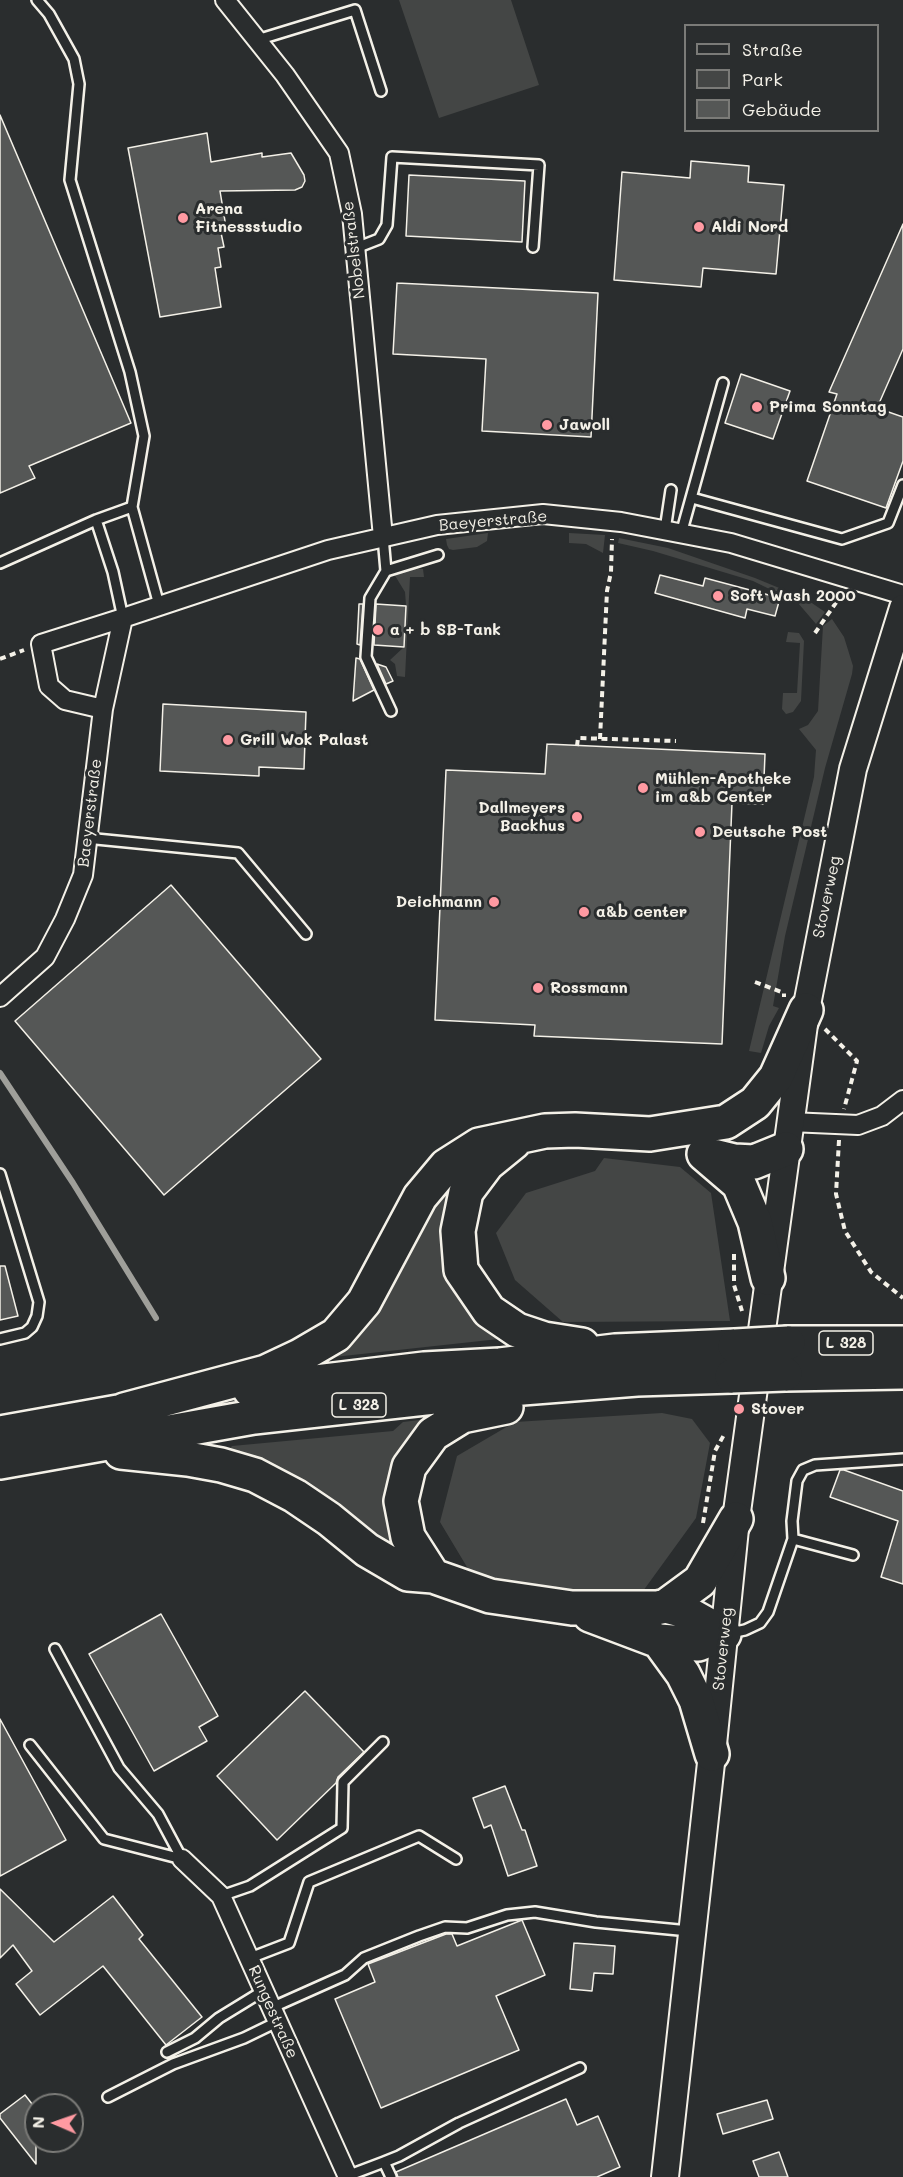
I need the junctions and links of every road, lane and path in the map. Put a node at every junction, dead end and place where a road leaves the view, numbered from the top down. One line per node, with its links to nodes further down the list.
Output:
1 (37, 0): 11 (lane)
2 (225, 0): 3 (street, Nobelstraße)
3 (257, 40): 4 (lane); 5 (street, Nobelstraße)
4 (381, 91)
5 (356, 248): 6 (lane); 15 (street, Nobelstraße)
6 (533, 248)
7 (723, 382): 10 (lane)
8 (903, 485): 10 (lane)
9 (671, 490): 13 (lane)
10 (692, 498): 13 (lane)
11 (132, 507): 12 (lane); 21 (lane)
12 (96, 520): 17 (lane); 23 (lane)
13 (673, 532): 15 (street, Baeyerstraße); 19 (street, Baeyerstraße)
14 (613, 533): 29 (path)
15 (382, 537): 18 (lane); 21 (street, Baeyerstraße)
16 (438, 555): 18 (lane)
17 (0, 563)
18 (386, 571): 28 (lane)
19 (851, 579): 20 (street, Baeyerstraße); 24 (path)
20 (903, 595)
21 (159, 605): 23 (street, Baeyerstraße)
22 (903, 608): 36 (street, Stoverweg)
23 (123, 618): 25 (street, Baeyerstraße); 27 (street, Baeyerstraße)
24 (815, 633)
25 (41, 644): 26 (path); 27 (street)
26 (0, 659)
27 (103, 709): 32 (street, Baeyerstraße)
28 (391, 711)
29 (600, 739): 30 (path); 31 (path)
30 (676, 741)
31 (578, 746)
32 (86, 838): 33 (lane); 35 (street, Baeyerstraße)
33 (306, 934)
34 (755, 982): 36 (path)
35 (0, 997)
36 (794, 1005): 38 (highway); 39 (path); 41 (street, Stoverweg)
37 (903, 1100): 39 (street)
38 (718, 1125): 40 (highway); 41 (highway)
39 (840, 1125): 41 (street); 46 (path)
40 (650, 1134): 42 (highway); 43 (highway)
41 (788, 1135): 43 (highway); 45 (street, Stoverweg)
42 (522, 1136): 49 (highway); 54 (highway)
43 (704, 1154): 45 (highway)
44 (0, 1174): 47 (lane)
45 (768, 1278): 59 (street, Stoverweg)
46 (903, 1298)
47 (0, 1339)
48 (903, 1343): 50 (highway, L 328)
49 (615, 1351): 51 (highway, L 328); 54 (highway, L 328)
50 (787, 1358): 51 (highway, L 328, bridge); 52 (highway, L 328)
51 (734, 1361): 53 (highway, L 328)
52 (903, 1372)
53 (636, 1379): 56 (highway, L 328); 62 (highway)
54 (124, 1410): 55 (highway, L 328)
55 (0, 1433)
56 (84, 1446): 58 (highway, L 328); 62 (highway)
57 (903, 1459): 60 (lane)
58 (0, 1462)
59 (736, 1519): 63 (highway); 65 (street, Stoverweg)
60 (793, 1539): 61 (lane); 65 (lane)
61 (853, 1555)
62 (432, 1576): 64 (highway)
63 (666, 1606): 64 (highway); 65 (highway)
64 (572, 1608): 66 (highway)
65 (724, 1634): 66 (highway); 70 (street, Stoverweg)
66 (659, 1641): 70 (highway)
67 (55, 1649): 71 (lane)
68 (383, 1742): 73 (lane)
69 (30, 1745): 71 (lane)
70 (712, 1754): 74 (street, Stoverweg)
71 (182, 1859): 73 (street, Rungestraße)
72 (456, 1859): 75 (lane)
73 (221, 1896): 75 (street, Rungestraße)
74 (693, 1931): 77 (lane); 84 (street, Stoverweg)
75 (249, 1958): 76 (street, Rungestraße)
76 (263, 1991): 77 (street, Rungestraße); 78 (lane)
77 (274, 2015): 80 (lane); 82 (street, Rungestraße)
78 (167, 2052)
79 (580, 2068): 81 (lane)
80 (108, 2097)
81 (384, 2162): 82 (lane); 83 (lane)
82 (347, 2176)
83 (391, 2177)
84 (665, 2177)

